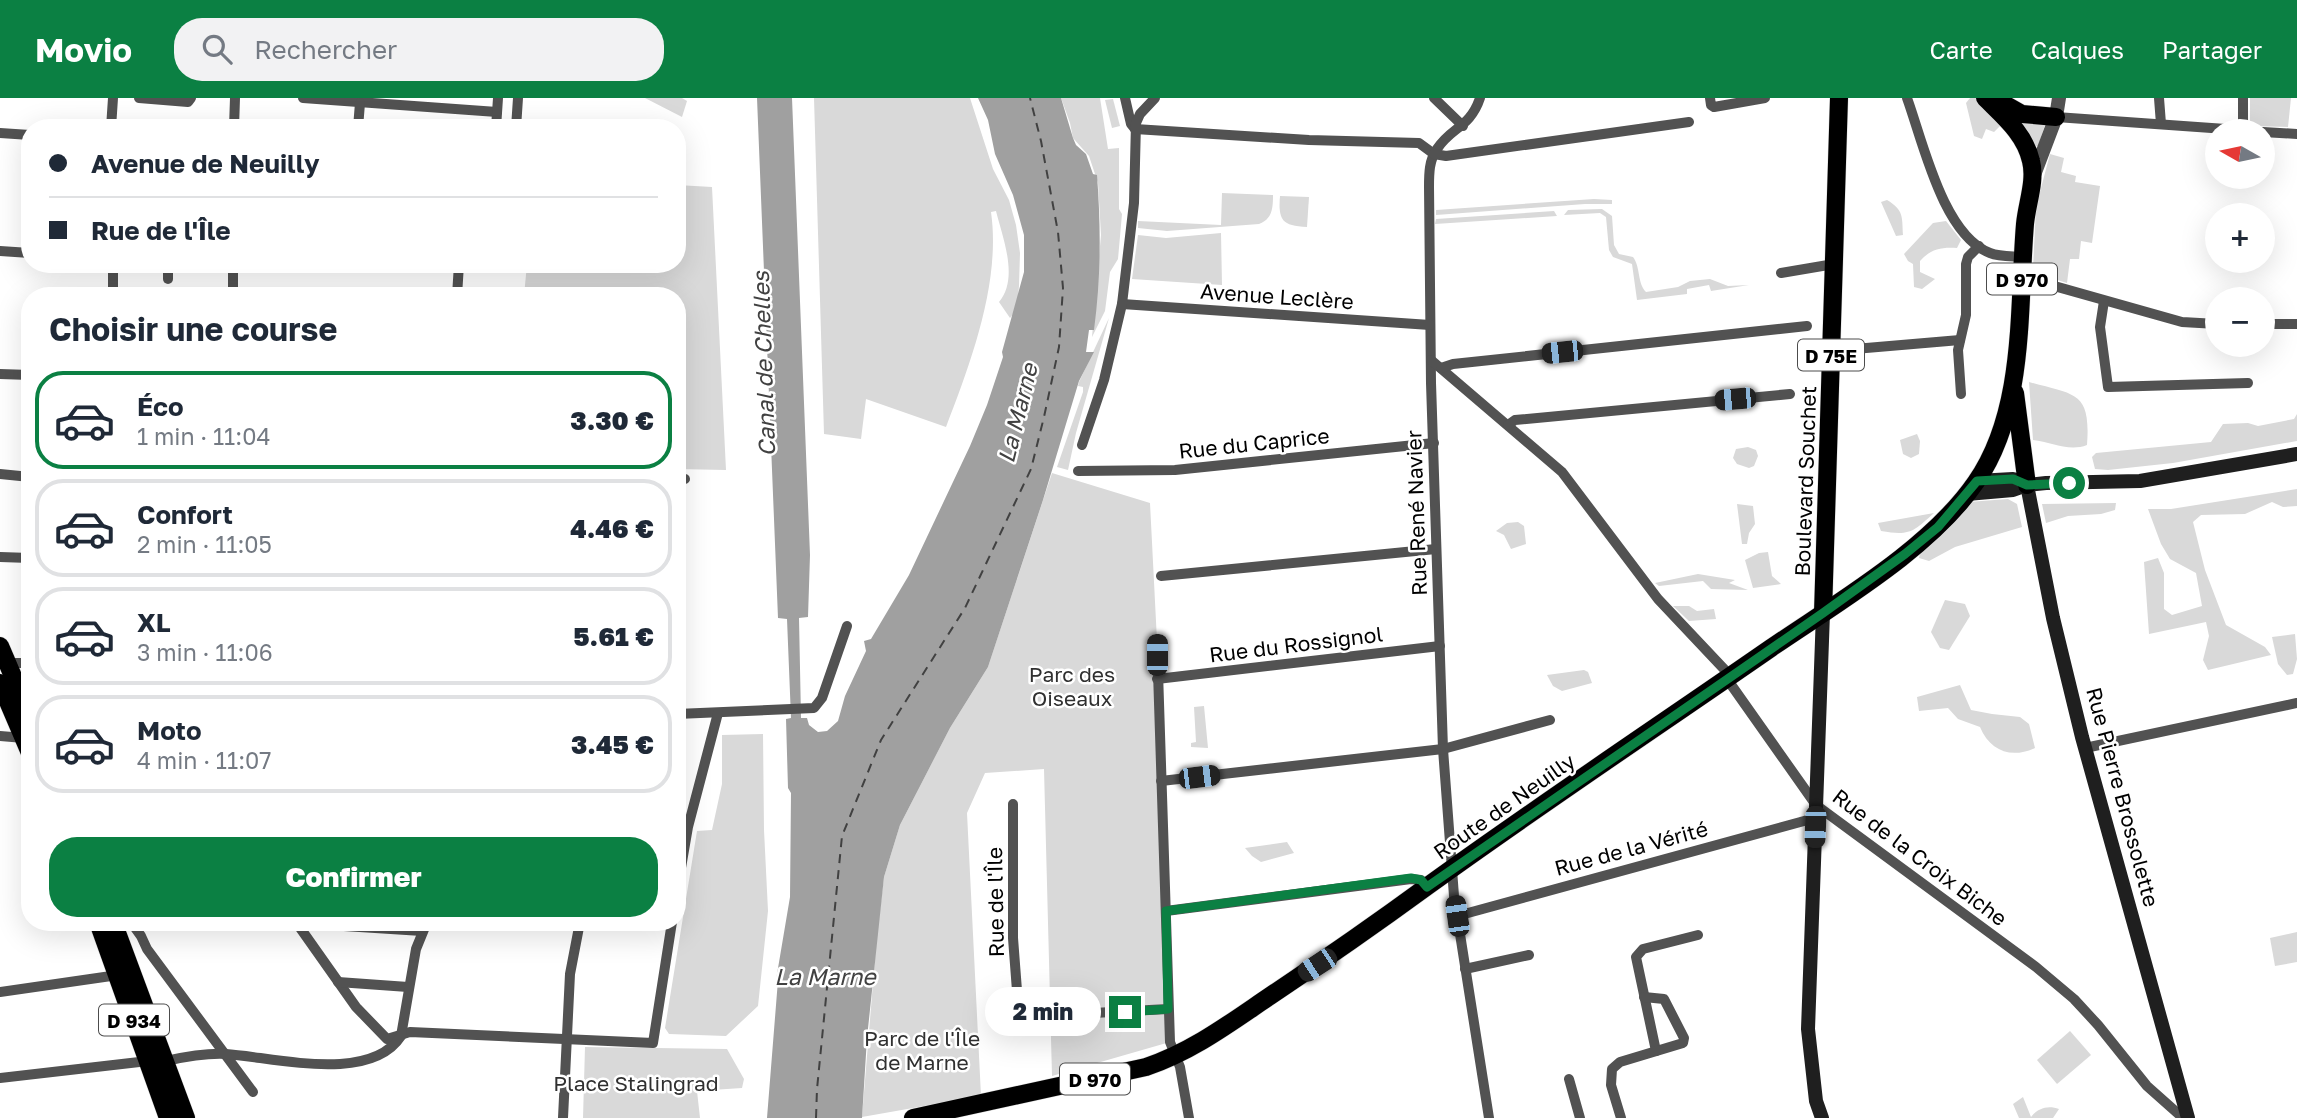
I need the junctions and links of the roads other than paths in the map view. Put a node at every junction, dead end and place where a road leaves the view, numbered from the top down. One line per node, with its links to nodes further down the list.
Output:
1 (113, 98): 25 (street)
2 (139, 98): 3 (street)
3 (191, 98)
4 (235, 98): 26 (street)
5 (303, 98): 21 (street)
6 (498, 98): 22 (street)
7 (518, 98): 29 (street)
8 (1155, 98): 23 (street)
9 (1434, 98): 33 (street)
10 (1480, 98): 33 (street)
11 (1710, 98): 12 (street)
12 (1765, 98)
13 (1839, 98): 46 (main road, Boulevard Souchet / D 75E)
14 (1908, 98): 42 (street)
15 (1985, 98): 41 (main road, D 970)
16 (1994, 98): 24 (main road)
17 (2059, 98): 24 (street)
18 (2159, 98): 32 (street)
19 (2243, 98): 30 (street)
20 (1126, 102): 23 (street); 35 (street)
21 (360, 103): 22 (street); 27 (street)
22 (497, 112): 28 (street)
23 (1142, 112): 35 (street)
24 (2056, 117): 32 (street); 41 (street)
25 (112, 119)
26 (234, 119)
27 (359, 119)
28 (497, 119)
29 (517, 119)
30 (2243, 119)
31 (1689, 122): 40 (street)
32 (2161, 124): 34 (street)
33 (1463, 126): 40 (street)
34 (2205, 128)
35 (1135, 129): 40 (street); 52 (street)
36 (0, 133): 38 (street)
37 (2275, 133): 39 (street)
38 (21, 134)
39 (2297, 134)
40 (1434, 154): 54 (street, Rue René Navier)
41 (2034, 175): 45 (main road, D 970)
42 (1979, 246): 45 (street); 58 (street)
43 (0, 251): 44 (street)
44 (21, 252)
45 (2023, 257): 49 (main road, D 970)
46 (1834, 264): 47 (street); 59 (main road, Boulevard Souchet / D 75E)
47 (1781, 272)
48 (168, 273): 50 (street)
49 (2022, 277): 51 (street); 64 (main road, D 970)
50 (168, 279)
51 (2104, 301): 53 (street); 65 (street)
52 (1122, 304): 54 (street, Avenue Leclère); 70 (street)
53 (2205, 323)
54 (1430, 324): 60 (street, Rue René Navier)
55 (2275, 324): 56 (street)
56 (2297, 324)
57 (1807, 326): 61 (street)
58 (1960, 340): 59 (street); 67 (street)
59 (1831, 351): 81 (main road, Boulevard Souchet / D 75E)
60 (1431, 360): 61 (street, Rue de la Croix Biche); 69 (street, Rue René Navier)
61 (1441, 368): 68 (street, Rue de la Croix Biche)
62 (0, 374): 63 (street)
63 (21, 374)
64 (2014, 383): 75 (main road); 76 (main road, Route de Neuilly / D 970)
65 (2248, 383)
66 (1790, 394): 68 (street)
67 (1961, 394)
68 (1508, 425): 87 (street, Rue de la Croix Biche)
69 (1434, 443): 72 (street, Rue du Caprice); 77 (street, Rue René Navier)
70 (1082, 445)
71 (2297, 454): 75 (main road)
72 (1078, 471)
73 (0, 474): 74 (street)
74 (21, 476)
75 (2027, 485): 76 (main road); 99 (main road, Rue Pierre Brossolette)
76 (1972, 487): 81 (main road, Route de Neuilly / D 970)
77 (1436, 549): 80 (street); 84 (street, Rue René Navier)
78 (0, 557): 79 (street)
79 (21, 558)
80 (1161, 576)
81 (1823, 613): 87 (main road, Route de Neuilly / D 970); 102 (main road, D 75E)
82 (847, 626): 92 (street)
83 (1157, 641): 88 (street)
84 (1440, 646): 88 (street, Rue du Rossignol); 98 (street, Rue René Navier)
85 (3, 655): 86 (street); 90 (main road)
86 (21, 660)
87 (1727, 678): 102 (street, Rue de la Croix Biche); 104 (main road, Route de Neuilly / D 970)
88 (1157, 680): 100 (street)
89 (0, 683): 95 (main road)
90 (21, 696)
91 (2297, 703): 99 (street)
92 (718, 713): 93 (street); 103 (street)
93 (686, 714)
94 (1550, 720): 98 (street)
95 (21, 732)
96 (0, 736): 97 (street)
97 (21, 744)
98 (1443, 748): 100 (street); 104 (street, Rue René Navier)
99 (2085, 748): 146 (main road, Rue Pierre Brossolette)
100 (1161, 781): 106 (street)
101 (1013, 804): 126 (street, Rue de l'Île)
102 (1815, 811): 107 (street, Rue de la Vérité); 145 (main road, D 75E); 146 (street, Rue de la Croix Biche)
103 (686, 839)
104 (1452, 870): 105 (main road, Route de Neuilly / D 970); 107 (street, Rue René Navier)
105 (1427, 887): 106 (street); 131 (main road, Route de Neuilly / D 970)
106 (1166, 911): 126 (street)
107 (1457, 916): 120 (street, Rue René Navier)
108 (102, 931): 116 (main road, D 934)
109 (117, 931): 119 (main road, D 934)
110 (137, 931): 117 (street)
111 (303, 931): 122 (street)
112 (423, 931): 123 (street)
113 (578, 931): 128 (street)
114 (671, 931): 128 (street)
115 (1698, 935): 125 (street)
116 (105, 939): 119 (street); 121 (main road, D 934)
117 (147, 949): 119 (street); 130 (street)
118 (1529, 955): 120 (street)
119 (128, 958): 133 (main road, D 934)
120 (1465, 969): 142 (street, Rue René Navier)
121 (118, 975): 124 (street); 132 (main road, D 934)
122 (338, 982): 123 (street); 127 (street)
123 (408, 987): 127 (street)
124 (0, 992)
125 (1644, 998): 129 (street); 129 (street)
126 (1168, 1009): 131 (street)
127 (401, 1036): 128 (street); 130 (street)
128 (567, 1039): 139 (street)
129 (1656, 1051): 144 (street)
130 (223, 1054): 133 (street); 136 (street)
131 (1177, 1055): 140 (main road, Route de Neuilly / D 970); 141 (street)
132 (148, 1061): 134 (street); 137 (main road, D 934)
133 (166, 1061): 138 (main road, D 934)
134 (0, 1078)
135 (1569, 1079): 143 (street)
136 (253, 1093)
137 (168, 1118)
138 (186, 1118)
139 (563, 1118)
140 (913, 1118)
141 (1189, 1118)
142 (1489, 1118)
143 (1580, 1118)
144 (1621, 1118)
145 (1822, 1118)
146 (2185, 1118)

